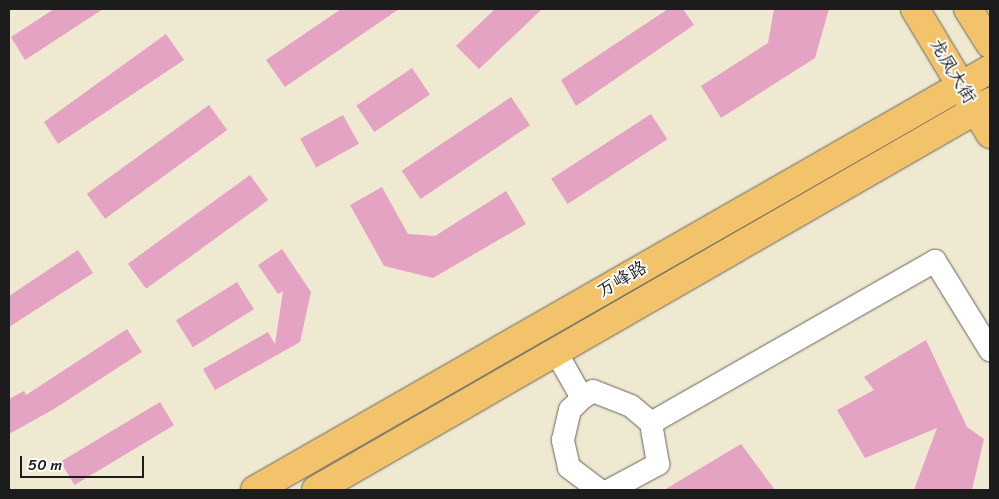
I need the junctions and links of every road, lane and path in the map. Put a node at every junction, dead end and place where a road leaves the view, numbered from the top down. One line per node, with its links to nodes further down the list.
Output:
1 (915, 9): 5 (main road, 龙凤大街)
2 (968, 9): 3 (main road)
3 (990, 44)
4 (990, 69): 5 (main road, 万峰路)
5 (961, 85): 6 (main road, 龙凤大街); 11 (main road, 万峰路)
6 (986, 116): 8 (main road, 万峰路)
7 (990, 350): 10 (lane)
8 (556, 352): 9 (lane); 12 (main road, 万峰路)
9 (582, 398): 10 (lane); 13 (lane)
10 (651, 423): 14 (lane)
11 (255, 490)
12 (316, 490)
13 (599, 490)
14 (610, 490)

